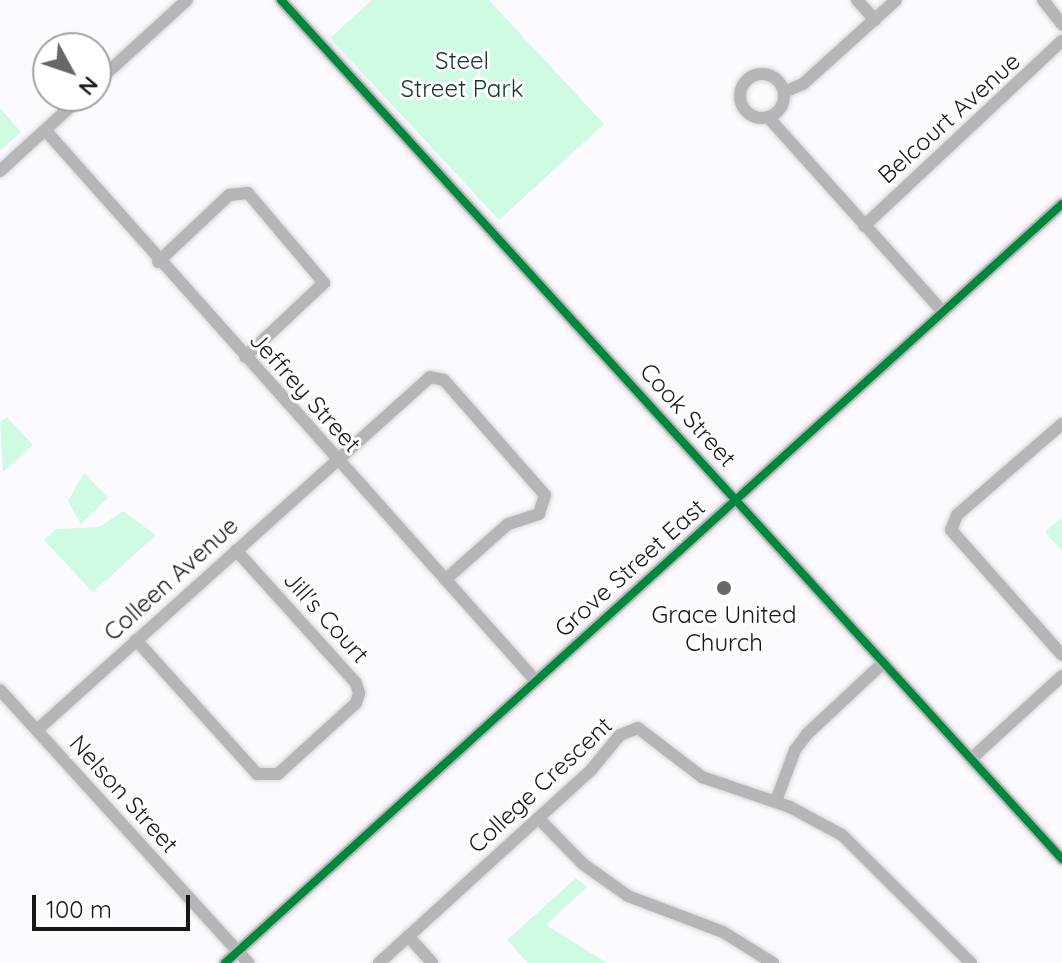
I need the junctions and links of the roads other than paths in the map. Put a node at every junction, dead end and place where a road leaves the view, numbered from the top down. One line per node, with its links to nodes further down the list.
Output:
1 (187, 0): 9 (street)
2 (281, 0): 22 (street, Cook Street)
3 (857, 0): 6 (street)
4 (896, 0): 6 (street)
5 (1043, 0): 7 (street)
6 (875, 20): 10 (street)
7 (1062, 24)
8 (1062, 41): 16 (street, Belcourt Avenue)
9 (112, 68)
10 (784, 92): 12 (street); 12 (street)
11 (65, 112): 13 (street)
12 (768, 117): 16 (street)
13 (45, 130): 14 (street); 17 (street, Jeffrey Street)
14 (0, 171)
15 (1062, 204): 18 (street, Grove Street East)
16 (864, 226): 18 (street)
17 (158, 262): 19 (street, Jeffrey Street); 19 (street)
18 (943, 312): 22 (street, Grove Street East)
19 (245, 357): 21 (street, Jeffrey Street)
20 (1062, 424): 26 (street)
21 (335, 460): 23 (street, Colleen Avenue); 24 (street, Jeffrey Street); 24 (street, Colleen Avenue)
22 (737, 498): 27 (street, Cook Street); 29 (street, Grove Street East)
23 (236, 550): 25 (street, Colleen Avenue); 25 (street, Jill's Court)
24 (445, 580): 29 (street, Jeffrey Street)
25 (136, 640): 31 (street, Colleen Avenue)
26 (1062, 655)
27 (884, 662): 32 (street, Cook Street); 33 (street)
28 (1062, 676): 32 (street)
29 (536, 681): 37 (street, Grove Street East)
30 (0, 690): 31 (street, Nelson Street)
31 (37, 730): 37 (street, Nelson Street)
32 (971, 759): 35 (street, Cook Street)
33 (776, 801): 34 (street, College Crescent); 43 (street, College Crescent)
34 (538, 818): 36 (street, College Crescent); 42 (street)
35 (1062, 859)
36 (408, 936): 40 (street, College Crescent); 41 (street)
37 (238, 952): 38 (street, Grove Street East); 39 (street, Nelson Street)
38 (225, 963)
39 (248, 963)
40 (379, 963)
41 (432, 963)
42 (773, 963)
43 (971, 963)

